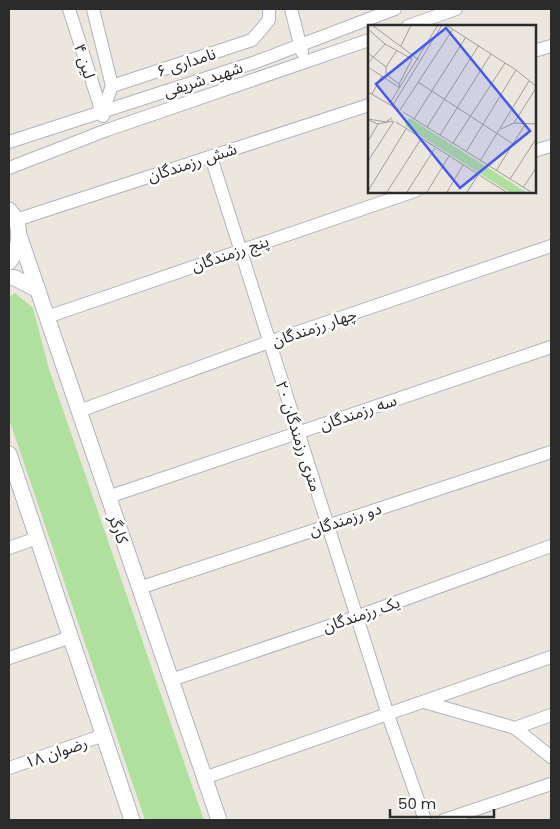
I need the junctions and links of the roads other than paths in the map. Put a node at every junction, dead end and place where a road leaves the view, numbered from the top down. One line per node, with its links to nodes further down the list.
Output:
1 (69, 9): 15 (street, لین ۴)
2 (93, 9): 13 (street)
3 (269, 9): 13 (street, نامداری ۶)
4 (291, 9): 9 (street)
5 (395, 9): 9 (street, شهید شریفی)
6 (456, 9): 7 (street)
7 (411, 25)
8 (368, 40): 12 (street, شهید شریفی)
9 (299, 44): 12 (street); 15 (street, شهید شریفی)
10 (551, 46): 11 (street)
11 (535, 51)
12 (305, 63): 16 (street, شهید شریفی)
13 (112, 86): 15 (street)
14 (368, 105): 20 (street, شش رزمندگان)
15 (102, 113): 16 (street, لین ۴); 17 (street, شهید شریفی)
16 (107, 130): 21 (street, شهید شریفی)
17 (9, 142)
18 (551, 146): 19 (street)
19 (535, 151)
20 (211, 156): 23 (street, شش رزمندگان); 26 (street, ۲۰ متری رزمندگان)
21 (9, 168)
22 (412, 192): 26 (street, پنج رزمندگان)
23 (11, 211): 24 (street, کارگر)
24 (20, 238): 27 (street); 29 (street, کارگر)
25 (551, 246): 31 (street, چهار رزمندگان)
26 (240, 250): 30 (street, پنج رزمندگان); 31 (street, ۲۰ متری رزمندگان)
27 (9, 262)
28 (9, 277): 29 (street)
29 (38, 290): 30 (street, کارگر)
30 (46, 317): 33 (street, کارگر)
31 (269, 342): 33 (street, چهار رزمندگان); 34 (street, ۲۰ متری رزمندگان)
32 (551, 346): 34 (street, سه رزمندگان)
33 (79, 411): 37 (street, کارگر)
34 (298, 432): 37 (street, سه رزمندگان); 38 (street, ۲۰ متری رزمندگان)
35 (551, 452): 38 (street, دو رزمندگان)
36 (9, 454): 39 (street)
37 (108, 496): 42 (street, کارگر)
38 (327, 525): 42 (street, دو رزمندگان); 43 (street, ۲۰ متری رزمندگان)
39 (37, 538): 41 (street); 44 (street)
40 (551, 546): 43 (street, یک رزمندگان)
41 (9, 548)
42 (139, 588): 47 (street, کارگر)
43 (356, 617): 47 (street, یک رزمندگان); 49 (street, ۲۰ متری رزمندگان)
44 (71, 637): 46 (street); 52 (street)
45 (551, 657): 48 (street)
46 (9, 658)
47 (171, 680): 55 (street, کارگر)
48 (424, 702): 49 (street); 51 (street)
49 (388, 715): 55 (street); 59 (street, ۲۰ متری رزمندگان)
50 (551, 715): 51 (street)
51 (515, 728): 53 (street)
52 (104, 735): 54 (street, رضوان ۱۸); 57 (street)
53 (551, 757)
54 (9, 768)
55 (204, 778): 58 (street, کارگر)
56 (551, 784): 60 (street)
57 (132, 820)
58 (219, 820)
59 (425, 820)
60 (444, 820)

